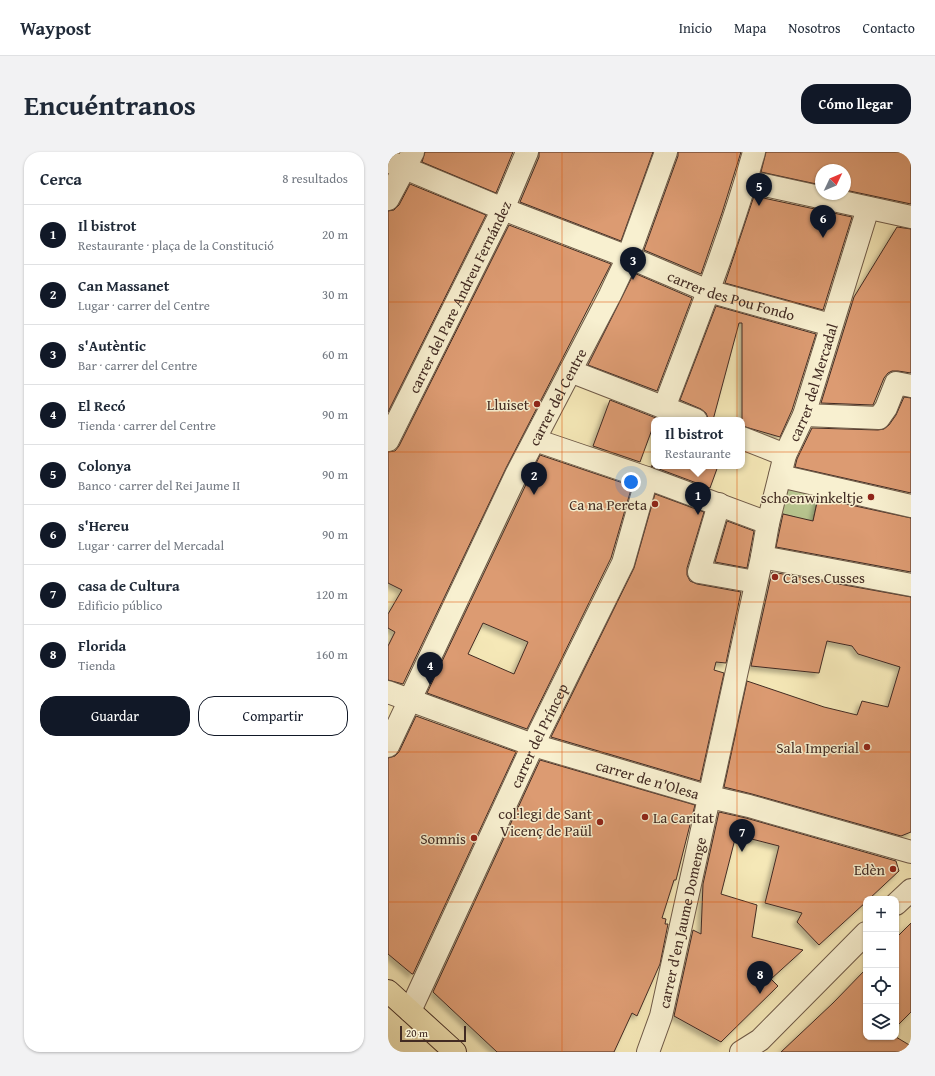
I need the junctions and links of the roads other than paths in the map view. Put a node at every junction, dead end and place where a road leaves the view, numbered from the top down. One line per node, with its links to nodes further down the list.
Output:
1 (528, 152): 8 (street, carrer del Pare Andreu Fernández)
2 (666, 152): 10 (street, carrer del Centre)
3 (754, 152): 5 (street)
4 (402, 160): 6 (street); 8 (street, carrer des Pou Fondo)
5 (746, 181): 7 (street); 11 (street)
6 (388, 199)
7 (868, 208): 9 (street); 12 (street, carrer del Mercadal)
8 (503, 209): 10 (street, carrer des Pou Fondo); 19 (street, carrer del Pare Andreu Fernández)
9 (911, 217)
10 (628, 257): 11 (street, carrer des Pou Fondo); 13 (street, carrer del Centre)
11 (708, 291): 12 (street, carrer des Pou Fondo); 15 (street)
12 (831, 325): 16 (street, carrer del Mercadal)
13 (570, 371): 15 (street); 20 (street, carrer del Centre)
14 (911, 386): 16 (street)
15 (664, 408): 17 (street)
16 (804, 415): 21 (street, carrer del Mercadal)
17 (688, 417)
18 (745, 439): 21 (street)
19 (388, 440)
20 (535, 440): 23 (street); 31 (street, carrer del Centre)
21 (785, 455): 22 (street, carrer del Mercadal)
22 (780, 476): 25 (street); 26 (street, carrer del Mercadal)
23 (647, 478): 24 (street); 32 (street, carrer del Príncep)
24 (719, 504): 26 (street); 28 (street)
25 (911, 506)
26 (768, 523): 27 (street, carrer del Mercadal)
27 (762, 557): 28 (street, carrer d'en Jaume Domenge); 29 (street)
28 (756, 582): 34 (street, carrer d'en Jaume Domenge)
29 (911, 584)
30 (388, 692): 31 (street, carrer de n'Olesa)
31 (410, 701): 32 (street, carrer de n'Olesa); 33 (street, carrer del Centre)
32 (533, 745): 34 (street, carrer de n'Olesa); 40 (street, carrer del Príncep)
33 (388, 746)
34 (710, 797): 35 (street, carrer de n'Olesa); 42 (street, carrer d'en Jaume Domenge)
35 (911, 852)
36 (911, 890): 37 (street)
37 (899, 901)
38 (863, 936): 43 (street)
39 (388, 991): 40 (main road)
40 (410, 1011): 41 (main road)
41 (455, 1052)
42 (648, 1052)
43 (741, 1052)

